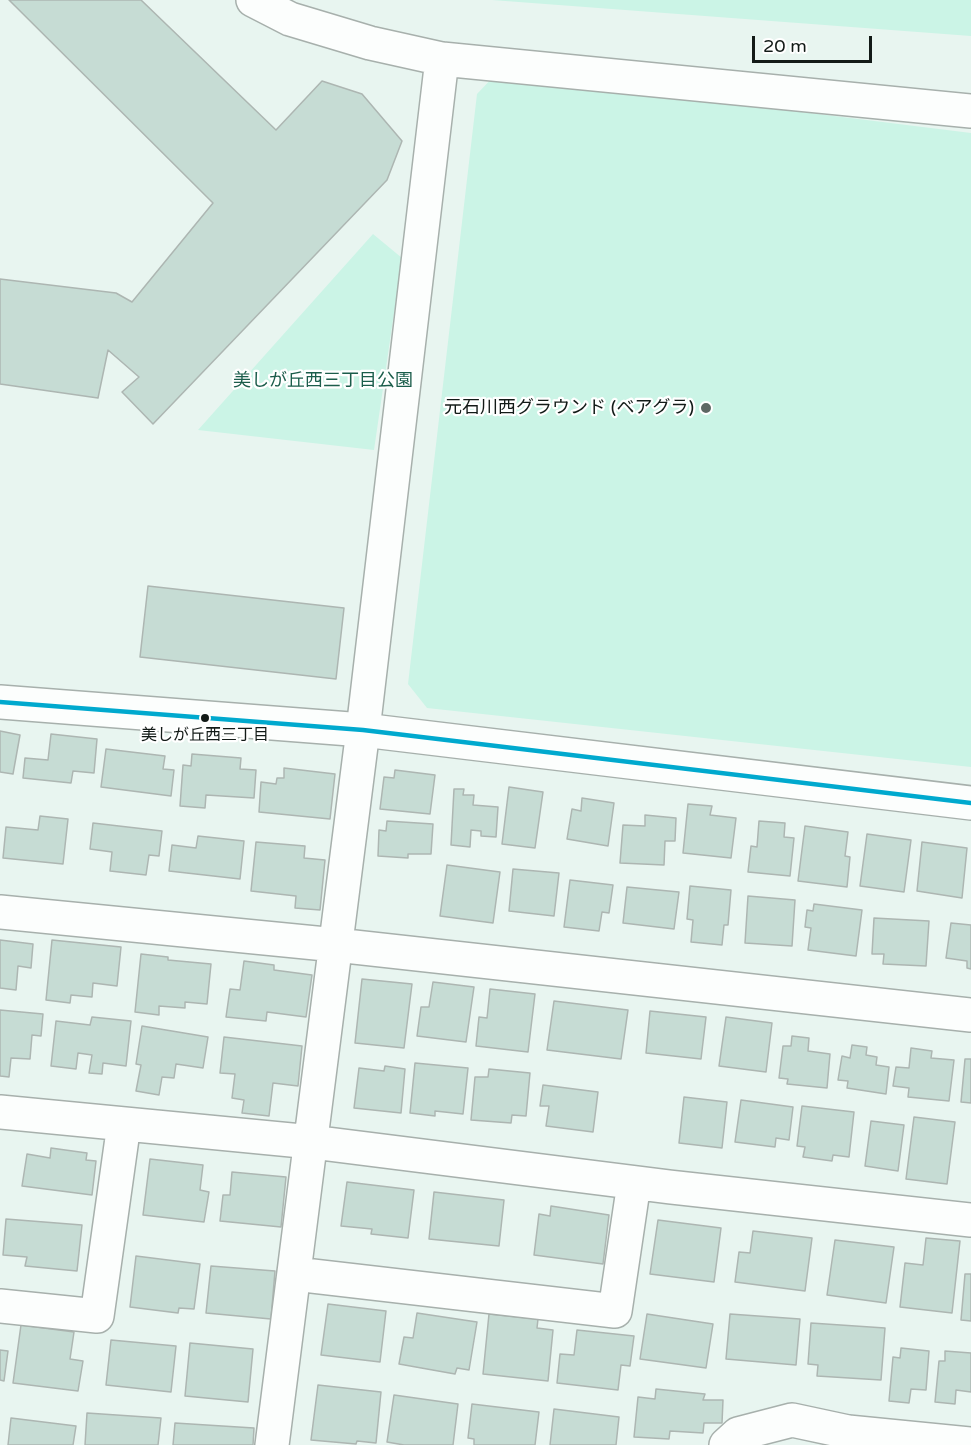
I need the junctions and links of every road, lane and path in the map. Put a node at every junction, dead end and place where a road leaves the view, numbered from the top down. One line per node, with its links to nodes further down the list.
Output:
1 (253, 0): 2 (street)
2 (442, 59): 3 (street); 5 (street)
3 (971, 111)
4 (0, 702): 5 (street)
5 (363, 730): 6 (street); 8 (street)
6 (971, 803)
7 (0, 912): 8 (street)
8 (336, 945): 9 (street); 12 (street)
9 (971, 1015)
10 (0, 1112): 11 (street)
11 (124, 1124): 12 (street); 16 (street)
12 (312, 1142): 13 (street); 15 (street)
13 (634, 1183): 14 (street); 15 (street)
14 (971, 1220)
15 (295, 1274): 19 (street)
16 (0, 1306)
17 (848, 1439): 18 (street); 20 (street)
18 (971, 1444)
19 (272, 1445)
20 (726, 1445)

